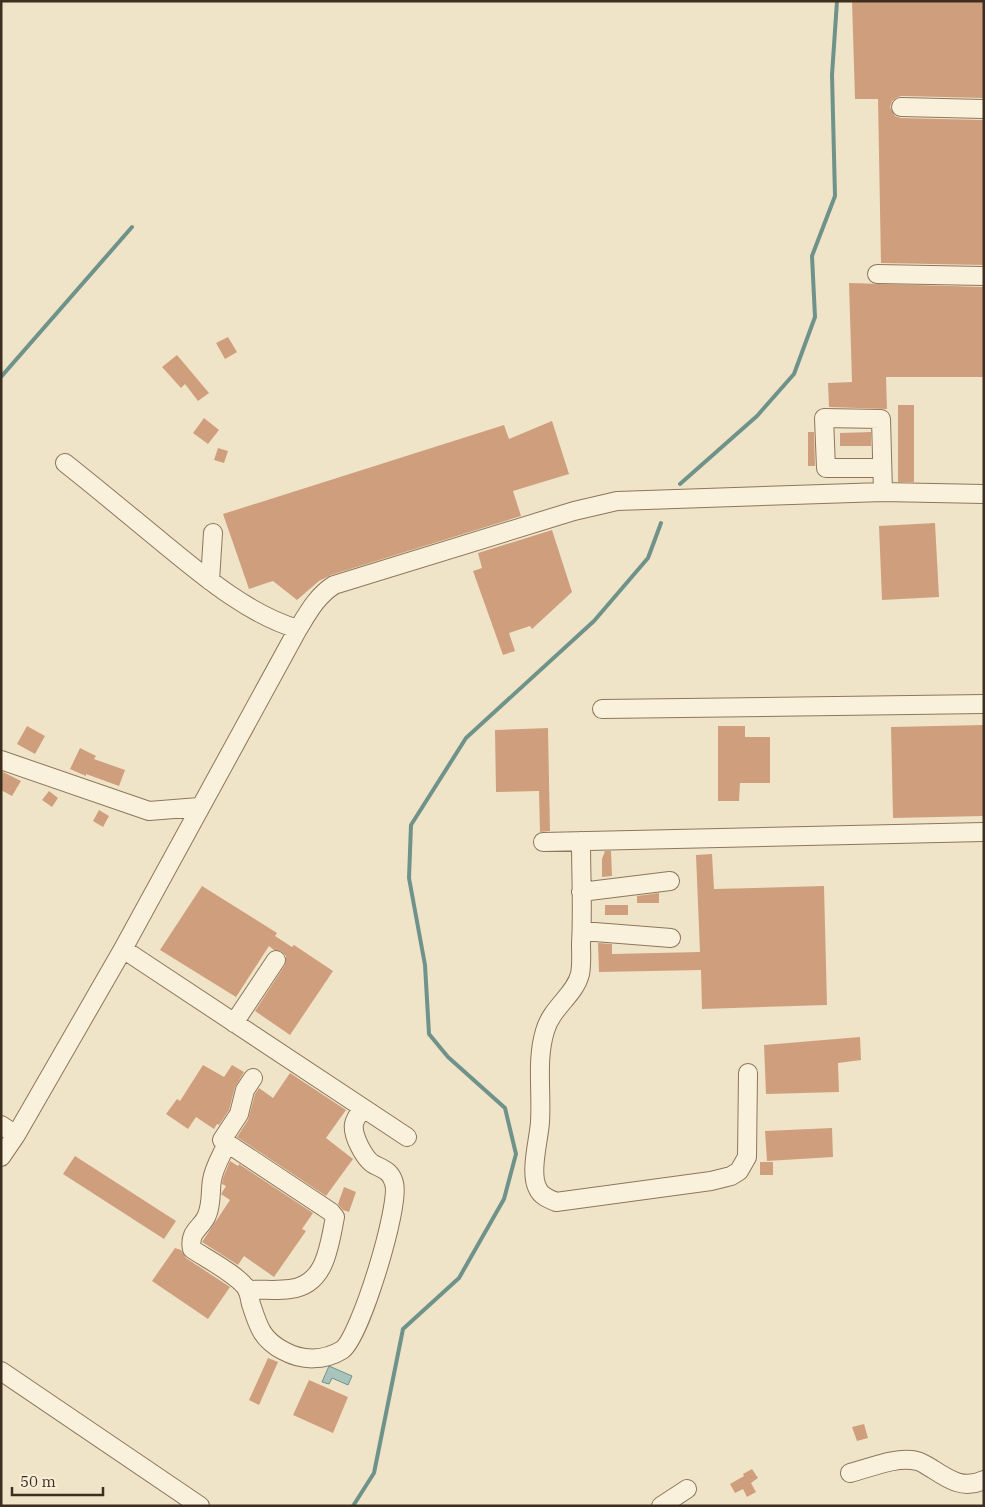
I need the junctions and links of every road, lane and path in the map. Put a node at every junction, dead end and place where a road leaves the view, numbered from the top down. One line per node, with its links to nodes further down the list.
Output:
1 (902, 107): 2 (street)
2 (984, 109)
3 (877, 274): 4 (street)
4 (984, 276)
5 (65, 463): 10 (street)
6 (882, 468): 7 (street)
7 (883, 492): 8 (street); 11 (street)
8 (984, 494)
9 (213, 533): 10 (street)
10 (210, 581): 11 (street)
11 (298, 629): 15 (street)
12 (984, 704): 13 (street)
13 (602, 709)
14 (1, 760): 15 (street)
15 (199, 807): 23 (street)
16 (984, 832): 17 (street)
17 (581, 841): 18 (street); 20 (street)
18 (543, 842)
19 (670, 881): 20 (street)
20 (581, 892): 21 (street)
21 (582, 931): 22 (street); 26 (street)
22 (671, 938)
23 (123, 949): 25 (street); 30 (street)
24 (276, 960): 25 (street)
25 (234, 1023): 28 (street)
26 (748, 1073)
27 (253, 1078): 32 (street)
28 (362, 1108): 31 (street); 34 (street)
29 (1, 1125): 30 (street)
30 (16, 1136): 33 (street)
31 (407, 1137)
32 (227, 1143): 34 (street); 34 (street)
33 (1, 1157)
34 (247, 1290)
35 (1, 1371): 39 (street)
36 (850, 1474): 37 (street)
37 (984, 1480)
38 (687, 1489): 40 (street)
39 (200, 1506)
40 (660, 1506)

